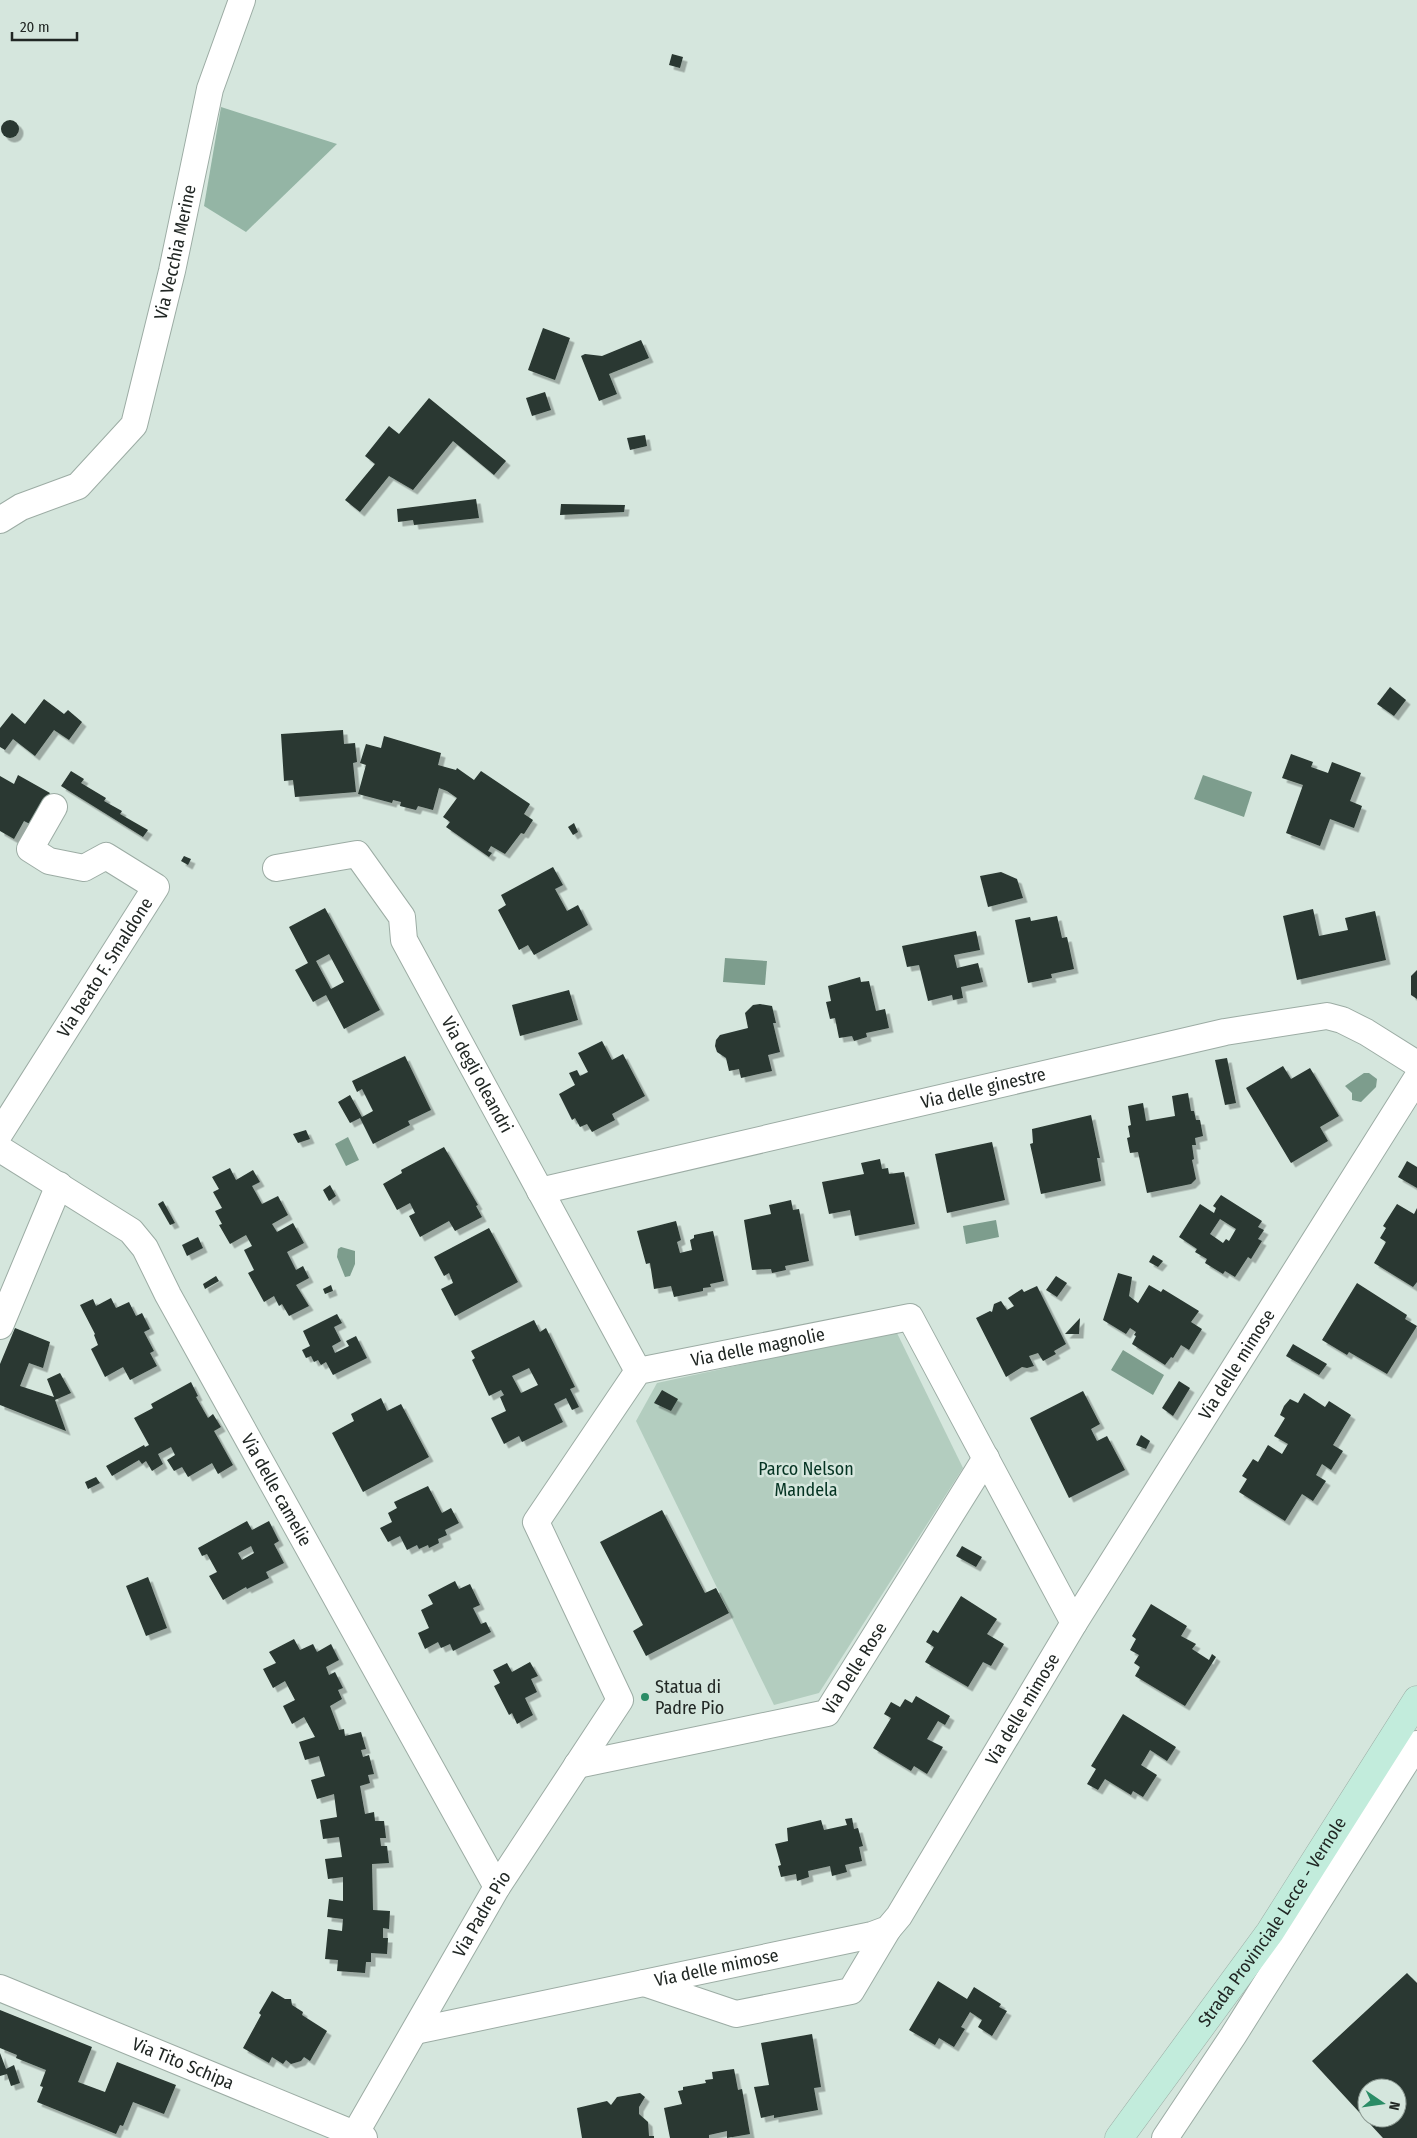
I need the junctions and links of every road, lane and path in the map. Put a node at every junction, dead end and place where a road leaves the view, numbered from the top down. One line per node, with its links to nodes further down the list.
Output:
1 (242, 0): 2 (street, Via Vecchia Merine)
2 (7, 509)
3 (54, 807): 7 (street, Via beato F. Smaldone)
4 (276, 868): 10 (street, Via degli oleandri)
5 (1417, 1064): 10 (street, Via delle ginestre)
6 (1417, 1078): 14 (street, Via delle mimose)
7 (0, 1133)
8 (0, 1149): 9 (street, Via delle camelie)
9 (59, 1185): 11 (street); 18 (street, Via delle camelie)
10 (540, 1191): 12 (street, Via degli oleandri)
11 (0, 1326)
12 (638, 1371): 13 (street, Via delle magnolie); 17 (street, Via Padre Pio)
13 (986, 1458): 14 (street, Via delle magnolie); 17 (street, Via Delle Rose)
14 (1074, 1622): 19 (street, Via delle mimose)
15 (1417, 1700): 24 (main road, Strada Provinciale Lecce - Vernole)
16 (1417, 1744): 25 (street)
17 (577, 1764): 18 (street, Via Padre Pio)
18 (498, 1887): 22 (street, Via Padre Pio)
19 (888, 1929): 20 (street, Via delle mimose); 20 (street)
20 (644, 1983): 22 (street, Via delle mimose)
21 (0, 1988): 23 (street, Via Tito Schipa)
22 (415, 2031): 23 (street, Via Padre Pio)
23 (359, 2136)
24 (1119, 2138)
25 (1165, 2138)

